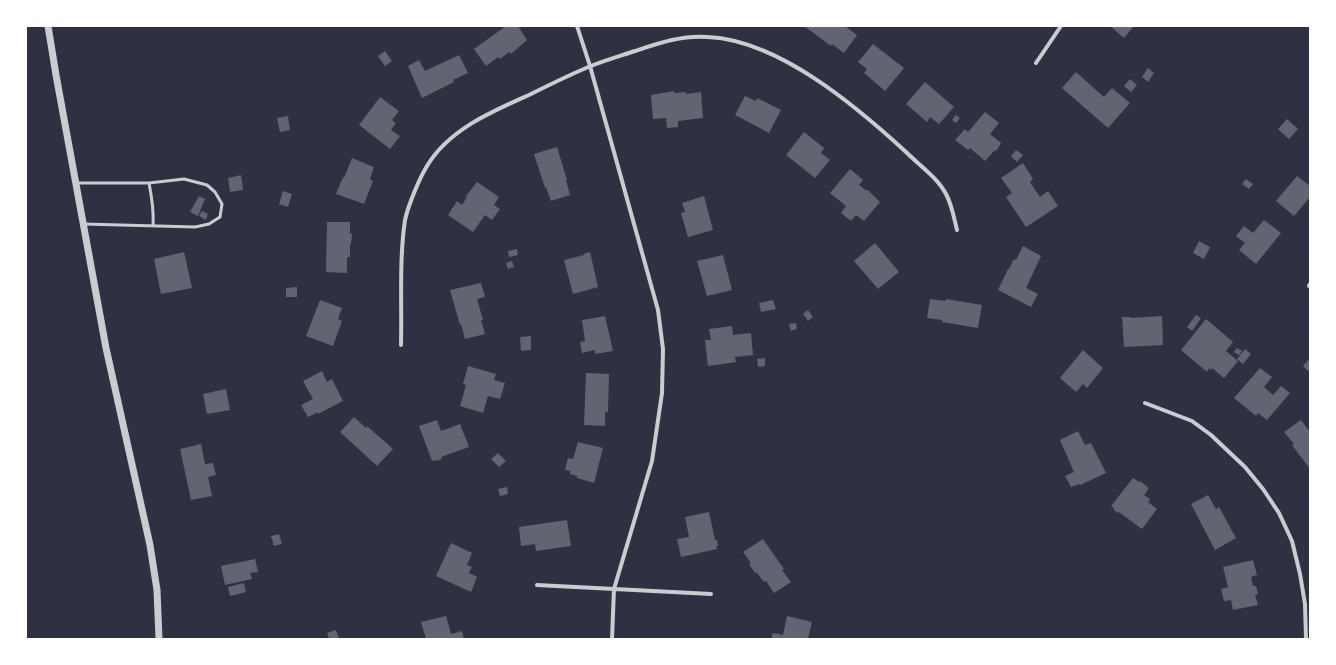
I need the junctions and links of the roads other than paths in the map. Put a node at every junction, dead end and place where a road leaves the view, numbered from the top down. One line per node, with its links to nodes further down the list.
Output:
1 (48, 26): 6 (street)
2 (577, 26): 5 (street)
3 (1061, 26): 4 (street)
4 (1036, 63)
5 (590, 66): 10 (street); 11 (street); 14 (street)
6 (76, 183): 7 (lane); 8 (street)
7 (149, 183): 9 (lane); 9 (lane)
8 (84, 224): 9 (lane); 16 (street)
9 (153, 226)
10 (957, 230)
11 (401, 345)
12 (1145, 403): 18 (street)
13 (537, 585): 14 (street)
14 (614, 589): 15 (street); 17 (street)
15 (711, 594)
16 (159, 639)
17 (612, 639)
18 (1306, 639)

